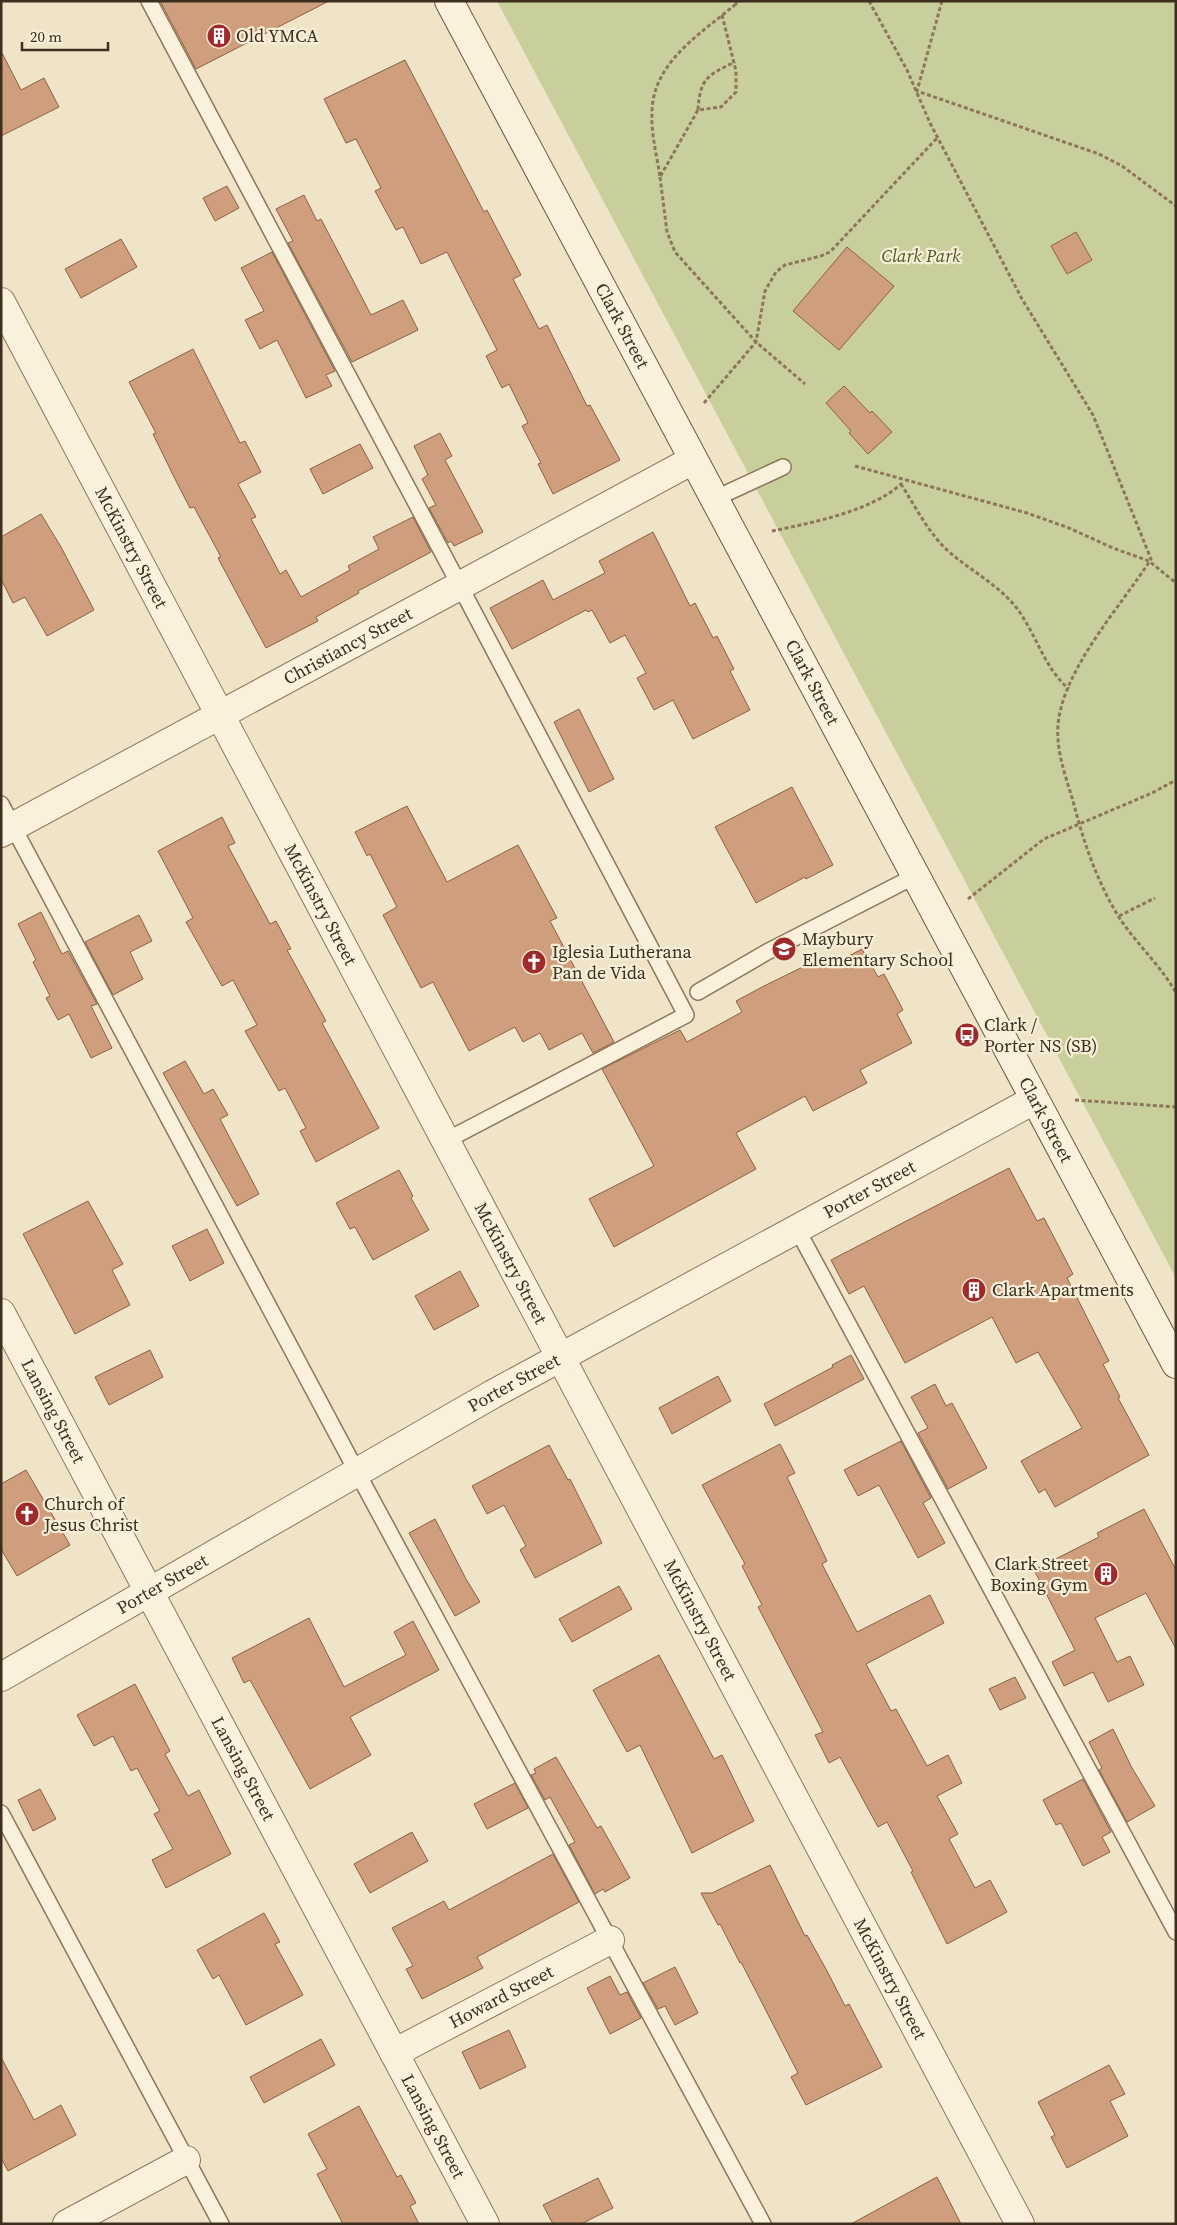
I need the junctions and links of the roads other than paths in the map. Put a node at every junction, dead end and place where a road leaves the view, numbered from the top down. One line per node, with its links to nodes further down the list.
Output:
1 (149, 1): 7 (lane)
2 (449, 1): 4 (street, Clark Street)
3 (1, 302): 8 (street, McKinstry Street)
4 (693, 460): 6 (street, Clark Street); 7 (street, Christiancy Street)
5 (782, 466): 6 (lane)
6 (714, 499): 10 (street, Clark Street)
7 (460, 586): 8 (street, Christiancy Street); 13 (lane)
8 (221, 715): 9 (street, Christiancy Street); 13 (street, McKinstry Street)
9 (5, 821): 18 (lane)
10 (915, 876): 11 (lane); 12 (street, Clark Street)
11 (698, 992)
12 (1034, 1100): 14 (street, Porter Street); 17 (street, Clark Street)
13 (447, 1140): 16 (street, McKinstry Street)
14 (797, 1228): 16 (street, Porter Street); 22 (lane)
15 (1, 1313): 19 (street, Lansing Street)
16 (562, 1356): 18 (street, Porter Street); 30 (street, McKinstry Street)
17 (1176, 1364)
18 (357, 1472): 19 (street, Porter Street); 23 (lane)
19 (149, 1591): 20 (street, Porter Street); 24 (street, Lansing Street)
20 (1, 1676)
21 (1, 1814): 25 (lane)
22 (1176, 1932)
23 (610, 1940): 24 (street, Howard Street); 29 (lane)
24 (394, 2053): 28 (street, Lansing Street)
25 (186, 2160): 26 (street); 27 (lane)
26 (67, 2224)
27 (221, 2224)
28 (485, 2224)
29 (763, 2224)
30 (1020, 2224)

